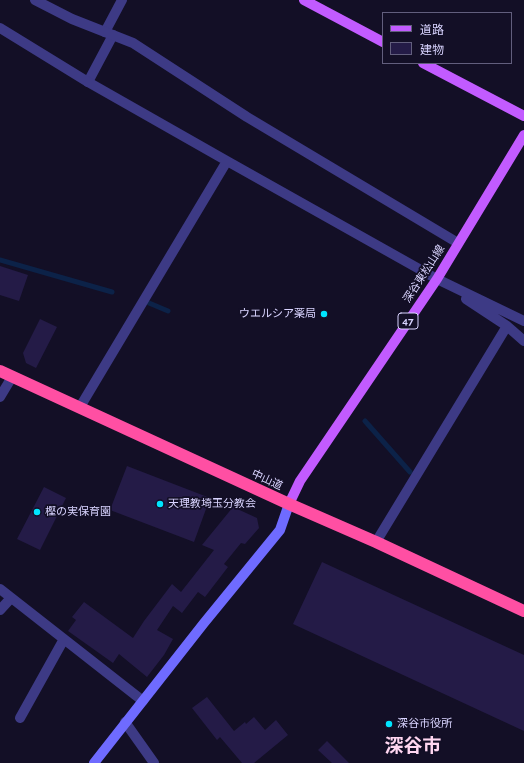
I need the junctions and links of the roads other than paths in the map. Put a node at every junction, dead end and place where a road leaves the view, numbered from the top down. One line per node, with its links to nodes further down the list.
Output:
1 (35, 0): 5 (street)
2 (122, 0): 5 (street)
3 (304, 0): 6 (main road)
4 (0, 28): 8 (street)
5 (109, 33): 8 (street); 12 (street)
6 (382, 41)
7 (425, 64): 9 (main road)
8 (88, 82): 11 (street)
9 (524, 116)
10 (524, 135): 12 (main road, 深谷東松山線 / 47)
11 (227, 161): 13 (street); 20 (street)
12 (458, 244): 13 (main road, 深谷東松山線 / 47)
13 (437, 278): 14 (street); 15 (street); 21 (main road, 深谷東松山線 / 47)
14 (524, 321)
15 (507, 326): 16 (street); 22 (street)
16 (524, 342)
17 (0, 371): 18 (highway, 中山道)
18 (12, 377): 19 (street); 20 (highway, 中山道)
19 (0, 397)
20 (80, 407): 21 (highway, 中山道)
21 (289, 504): 22 (highway, 中山道); 28 (street)
22 (376, 542): 26 (highway, 中山道)
23 (0, 589): 24 (street)
24 (11, 598): 25 (street); 27 (street)
25 (0, 610)
26 (524, 611)
27 (64, 639): 28 (street); 29 (street)
28 (143, 701): 30 (street)
29 (20, 718)
30 (126, 722): 31 (street); 32 (street)
31 (94, 763)
32 (154, 763)

